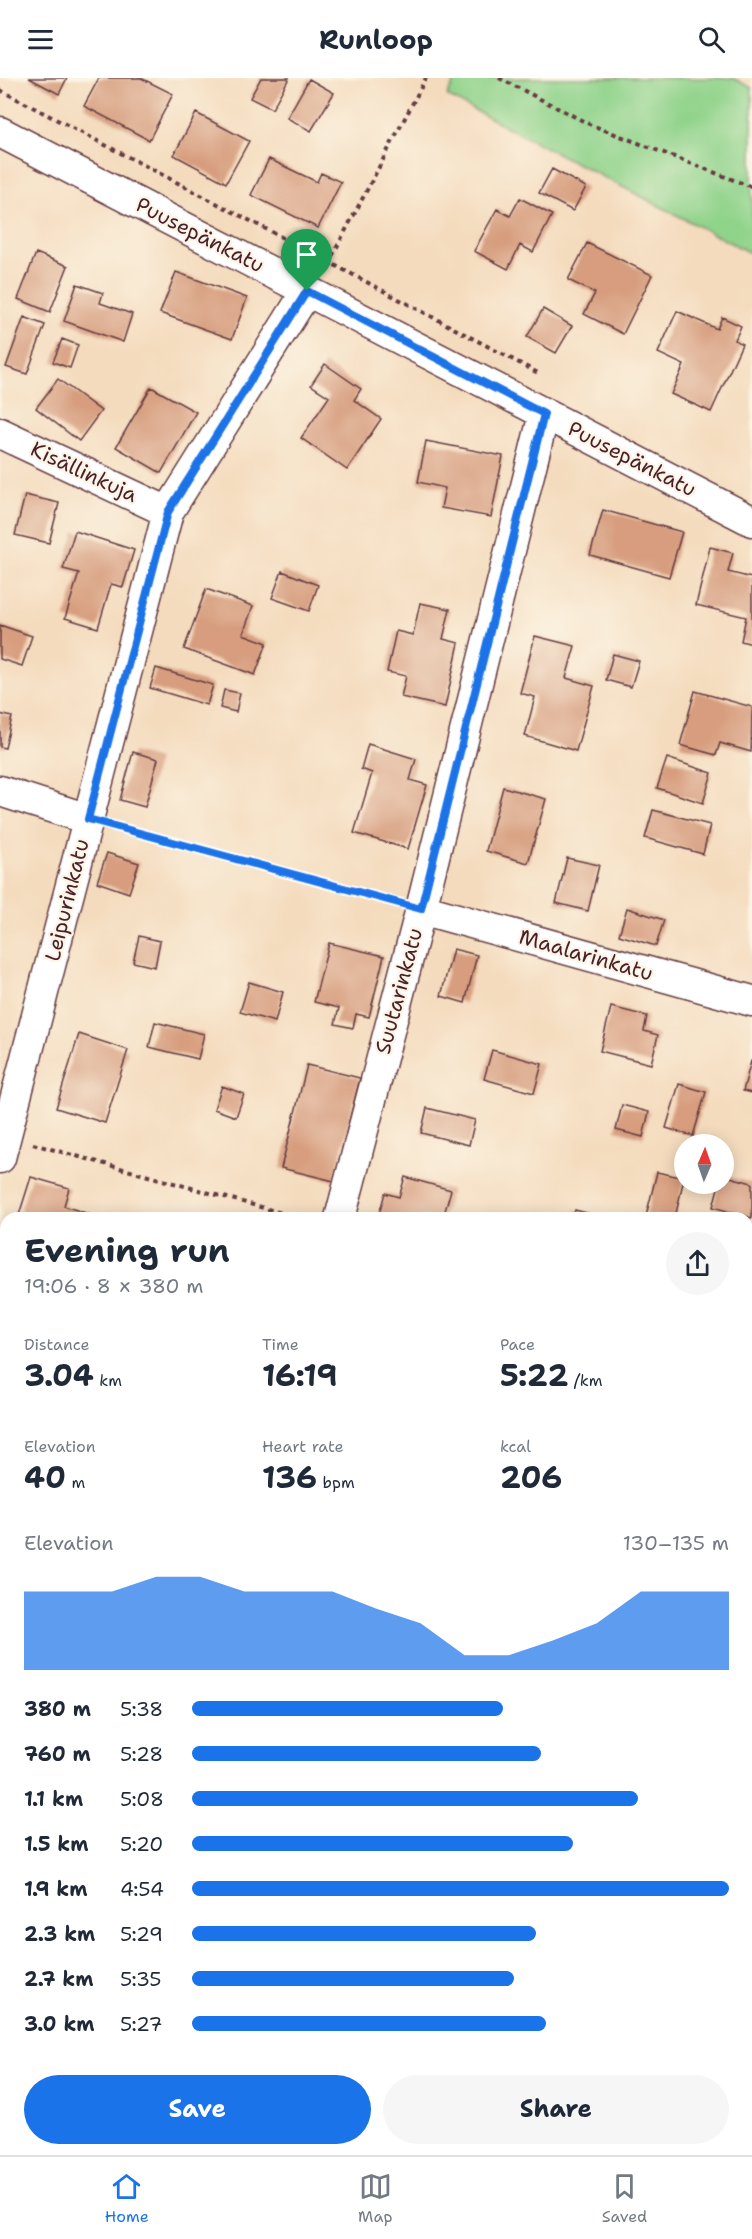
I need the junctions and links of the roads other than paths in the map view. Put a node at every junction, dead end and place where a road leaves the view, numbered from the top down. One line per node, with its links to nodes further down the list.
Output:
1 (0, 132): 2 (street, Puusepänkatu)
2 (307, 291): 3 (street, Puusepänkatu); 5 (street, Leipurinkatu)
3 (544, 414): 6 (street, Puusepänkatu); 9 (street, Suutarinkatu)
4 (0, 433): 5 (street, Kisällinkuja)
5 (168, 512): 8 (street, Leipurinkatu)
6 (752, 521)
7 (0, 791): 8 (street)
8 (88, 819): 11 (street, Leipurinkatu)
9 (421, 909): 10 (street, Maalarinkatu); 12 (street, Suutarinkatu)
10 (752, 1001)
11 (3, 1148)
12 (342, 1212)

